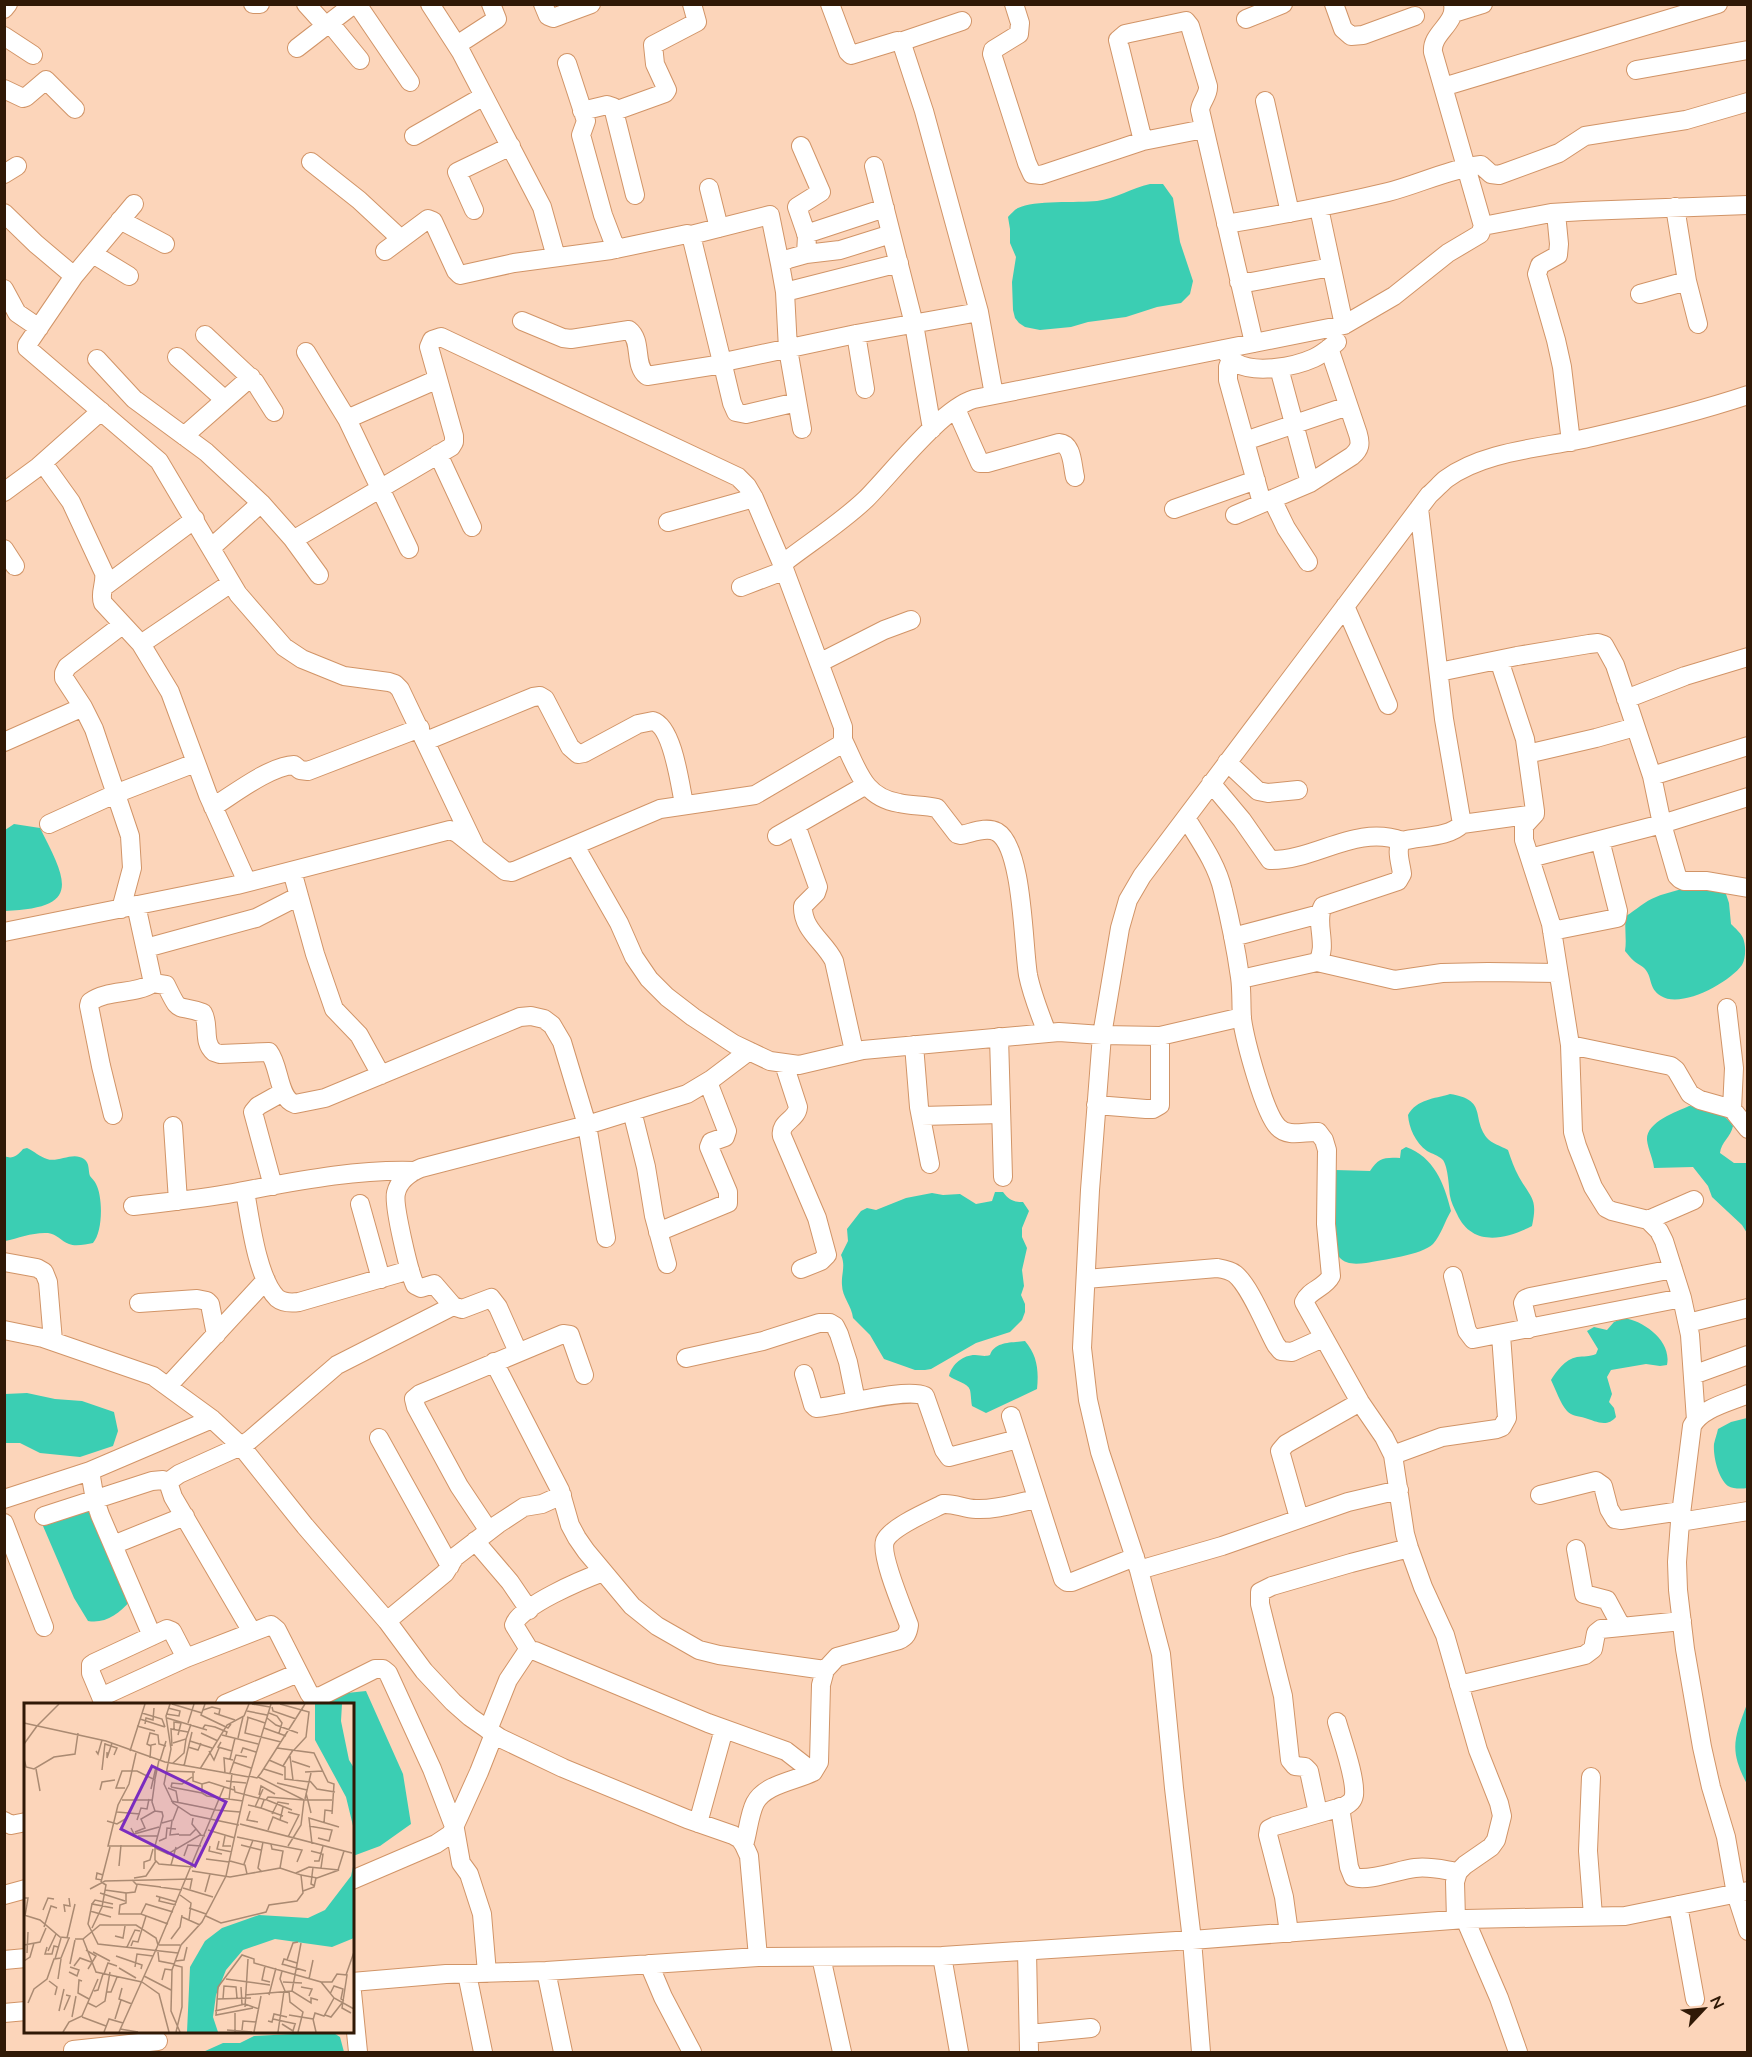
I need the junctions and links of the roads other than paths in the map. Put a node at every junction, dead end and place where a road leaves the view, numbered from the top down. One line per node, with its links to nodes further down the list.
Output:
1 (8, 4): 17 (street)
2 (253, 4): 3 (street)
3 (260, 4)
4 (306, 4): 22 (street)
5 (356, 4): 22 (street); 33 (street)
6 (430, 4): 25 (street)
7 (491, 4): 25 (street)
8 (543, 4): 9 (street)
9 (591, 4)
10 (692, 4): 41 (street)
11 (830, 4): 24 (street)
12 (1014, 4): 44 (street)
13 (1283, 4): 20 (street)
14 (1334, 4): 19 (street)
15 (1483, 4): 18 (street)
16 (1718, 4): 34 (street)
17 (4, 9)
18 (1453, 9): 26 (street)
19 (1412, 10): 26 (street)
20 (1246, 19)
21 (962, 21): 24 (street)
22 (327, 24): 27 (street); 30 (street)
23 (4, 36): 29 (street)
24 (900, 42): 85 (street)
25 (457, 45): 36 (street)
26 (1432, 45): 34 (street)
27 (297, 48)
28 (1748, 50): 32 (street)
29 (33, 55)
30 (360, 60)
31 (567, 63): 40 (street)
32 (1635, 69)
33 (410, 82)
34 (1443, 87): 49 (street)
35 (4, 89): 39 (street)
36 (484, 96): 43 (street); 45 (street)
37 (1265, 101): 59 (street)
38 (1748, 102): 49 (street)
39 (75, 109)
40 (582, 111): 41 (street); 70 (street)
41 (615, 111): 51 (street)
42 (1204, 129): 44 (street); 44 (street); 62 (street)
43 (414, 136)
44 (1143, 141)
45 (511, 146): 57 (street); 74 (street)
46 (801, 146): 65 (street)
47 (311, 162): 68 (street)
48 (874, 166): 55 (street)
49 (1466, 167): 56 (street); 63 (street)
50 (709, 188): 64 (street)
51 (635, 195)
52 (134, 204): 61 (street)
53 (1748, 206): 54 (street)
54 (1675, 207): 60 (street); 80 (street)
55 (885, 208): 65 (street); 66 (street)
56 (1318, 208): 59 (street); 77 (street)
57 (474, 210)
58 (4, 213): 78 (street)
59 (1290, 213): 62 (street)
60 (1556, 213): 63 (street); 119 (street)
61 (120, 220): 69 (street); 72 (street)
62 (1226, 224): 81 (street)
63 (1483, 226): 87 (street)
64 (719, 228): 67 (street); 76 (street)
65 (806, 234): 73 (street)
66 (891, 234): 73 (street); 75 (street)
67 (691, 235): 70 (street); 100 (street)
68 (401, 239): 71 (street); 74 (street)
69 (165, 244)
70 (615, 249): 74 (street)
71 (385, 251)
72 (93, 254): 78 (street); 79 (street)
73 (806, 254): 76 (street)
74 (556, 257)
75 (898, 263): 83 (street); 88 (street)
76 (780, 264): 83 (street)
77 (1331, 267): 81 (street); 87 (street)
78 (74, 276): 90 (street)
79 (129, 276)
80 (1687, 281): 84 (street); 89 (street)
81 (1239, 282): 93 (street)
82 (4, 289): 90 (street)
83 (785, 292): 95 (street)
84 (1640, 294)
85 (979, 312): 88 (street); 105 (street)
86 (522, 321): 100 (street)
87 (1352, 321): 93 (street); 94 (street)
88 (914, 324): 91 (street); 116 (street)
89 (1698, 324)
90 (39, 328): 111 (street)
91 (856, 334): 95 (street); 104 (street)
92 (205, 335): 102 (street)
93 (1254, 343): 97 (street)
94 (1329, 348): 101 (street); 109 (street)
95 (788, 349): 100 (street); 108 (street)
96 (306, 351): 113 (street)
97 (1228, 354): 101 (street); 105 (street); 118 (street)
98 (177, 357): 107 (street)
99 (97, 359): 117 (street)
100 (722, 363): 108 (street)
101 (1279, 368): 114 (street)
102 (251, 377): 107 (street); 112 (street)
103 (438, 379): 113 (street); 120 (street); 127 (street)
104 (865, 389)
105 (994, 395): 110 (street)
106 (1748, 395): 119 (street)
107 (225, 400): 117 (street)
108 (797, 402): 115 (street)
109 (1348, 406): 114 (street); 124 (street)
110 (956, 409): 116 (street); 122 (street)
111 (101, 411): 121 (street); 133 (street)
112 (274, 412)
113 (347, 419): 125 (street)
114 (1294, 425): 118 (street); 124 (street)
115 (802, 429)
116 (932, 429): 142 (street)
117 (184, 436): 129 (street)
118 (1245, 441): 123 (street)
119 (1571, 442): 130 (street)
120 (438, 454): 125 (street); 135 (street)
121 (43, 463): 126 (street); 145 (street)
122 (1075, 477)
123 (1256, 480): 128 (street); 131 (street)
124 (1310, 483): 128 (street)
125 (381, 488): 136 (street); 139 (street)
126 (4, 492)
127 (754, 498): 134 (street); 142 (street)
128 (1267, 501): 132 (street); 140 (street)
129 (261, 503): 136 (street); 137 (street)
130 (1419, 508): 147 (street); 154 (street)
131 (1174, 509)
132 (1235, 515)
133 (195, 519): 137 (street); 145 (street)
134 (668, 522)
135 (472, 527)
136 (292, 538): 143 (street)
137 (212, 547): 144 (street)
138 (4, 549): 141 (street)
139 (409, 549)
140 (1308, 562)
141 (15, 566)
142 (783, 569): 146 (street); 153 (street)
143 (319, 575)
144 (231, 583): 150 (street); 159 (street)
145 (105, 586): 149 (street)
146 (741, 587)
147 (1344, 606): 156 (street); 164 (street)
148 (911, 620): 153 (street)
149 (122, 625): 150 (street); 157 (street)
150 (141, 644): 165 (street)
151 (1748, 657): 155 (street)
152 (1499, 660): 154 (street); 155 (street); 163 (street)
153 (819, 663): 160 (street)
154 (1439, 672): 177 (street)
155 (1626, 699): 158 (street)
156 (1388, 705)
157 (83, 707): 161 (street); 170 (street)
158 (1635, 727): 163 (street); 166 (street)
159 (423, 735): 172 (street); 173 (street); 184 (street)
160 (843, 740): 168 (street); 172 (street)
161 (4, 742)
162 (1748, 746): 166 (street)
163 (1527, 753): 174 (street)
164 (1227, 762): 167 (street); 169 (street)
165 (195, 764): 170 (street); 173 (street)
166 (1652, 776): 178 (street)
167 (1211, 783): 175 (street); 182 (street)
168 (866, 785): 179 (street); 202 (street)
169 (1298, 790)
170 (115, 794): 176 (street); 190 (street)
171 (1748, 797): 178 (street)
172 (684, 804): 183 (street)
173 (213, 807): 187 (street)
174 (1535, 814): 177 (street); 185 (street)
175 (1186, 818): 194 (street); 203 (street)
176 (49, 824)
177 (1462, 824): 182 (street)
178 (1662, 824): 181 (street); 188 (street)
179 (796, 825): 180 (street); 210 (street)
180 (777, 836)
181 (1600, 840): 185 (street); 192 (street)
182 (1402, 841): 191 (street)
183 (575, 846): 184 (street); 209 (street)
184 (476, 848): 186 (street)
185 (1530, 858): 192 (street)
186 (292, 871): 187 (street); 189 (street)
187 (247, 882): 190 (street)
188 (1748, 888)
189 (299, 896): 195 (street); 212 (street)
190 (129, 907): 193 (street); 195 (street)
191 (1320, 914): 194 (street); 196 (street)
192 (1552, 931): 197 (street)
193 (4, 932)
194 (1233, 938): 198 (street)
195 (146, 948): 199 (street)
196 (1317, 962): 197 (street); 198 (street)
197 (1558, 973): 208 (street)
198 (1240, 979): 201 (street)
199 (153, 983): 214 (street); 218 (street)
200 (1727, 1008): 206 (street)
201 (1242, 1017): 205 (street); 254 (street)
202 (1059, 1032): 203 (street); 204 (street)
203 (1102, 1035): 205 (street); 215 (street)
204 (999, 1036): 207 (street); 219 (street)
205 (1160, 1036): 215 (street)
206 (1739, 1038): 216 (street)
207 (914, 1045): 210 (street); 220 (street)
208 (1570, 1045): 216 (street); 233 (street)
209 (749, 1051): 211 (street); 213 (street)
210 (854, 1051): 211 (street)
211 (784, 1064): 238 (street)
212 (381, 1075): 214 (street); 221 (street)
213 (708, 1082): 217 (street); 234 (street)
214 (284, 1092): 227 (street)
215 (1096, 1105): 243 (street)
216 (1732, 1109): 223 (street)
217 (632, 1111): 221 (street); 234 (street)
218 (113, 1114)
219 (1001, 1114): 220 (street); 226 (street)
220 (921, 1116): 224 (street)
221 (586, 1125): 225 (street); 235 (street)
222 (173, 1126): 230 (street)
223 (1748, 1129)
224 (930, 1164)
225 (415, 1171): 227 (street); 240 (street)
226 (1003, 1177)
227 (273, 1186): 228 (street)
228 (245, 1191): 230 (street); 244 (street)
229 (1694, 1200): 233 (street)
230 (178, 1201): 232 (street)
231 (360, 1204): 242 (street)
232 (133, 1206)
233 (1648, 1221): 239 (street)
234 (658, 1232): 237 (street)
235 (606, 1238)
236 (4, 1262): 255 (street)
237 (667, 1264)
238 (801, 1269)
239 (1673, 1269): 245 (street); 250 (street)
240 (410, 1270): 242 (street); 247 (street)
241 (1453, 1276): 253 (street)
242 (381, 1279): 244 (street)
243 (1086, 1279): 254 (street); 292 (street)
244 (266, 1280): 252 (street)
245 (1682, 1298): 249 (street); 250 (street)
246 (139, 1303): 252 (street)
247 (453, 1306): 256 (street); 272 (street)
248 (1748, 1308): 249 (street)
249 (1688, 1323): 262 (street)
250 (1528, 1329): 253 (street)
251 (4, 1330): 255 (street)
252 (216, 1335): 263 (street)
253 (1501, 1335): 273 (street)
254 (1323, 1338): 266 (street)
255 (53, 1341): 263 (street)
256 (518, 1352): 259 (street); 261 (street)
257 (1748, 1355): 262 (street)
258 (686, 1359): 265 (street)
259 (494, 1362): 277 (street); 288 (street)
260 (804, 1374): 265 (street)
261 (584, 1375)
262 (1693, 1375): 269 (street)
263 (168, 1386): 268 (street)
264 (1748, 1394): 269 (street)
265 (856, 1401): 271 (street)
266 (1360, 1402): 273 (street); 286 (street)
267 (1011, 1416): 271 (street)
268 (212, 1419): 272 (street); 274 (street)
269 (1696, 1419): 285 (street)
270 (379, 1438): 293 (street)
271 (1018, 1439): 280 (street)
272 (241, 1446): 275 (street); 296 (street)
273 (1393, 1455): 276 (street)
274 (90, 1471): 279 (street); 281 (street)
275 (168, 1482): 281 (street); 284 (street)
276 (1399, 1490): 286 (street); 290 (street)
277 (562, 1495): 288 (street); 294 (street)
278 (1540, 1496): 285 (street)
279 (4, 1499)
280 (1036, 1499): 292 (street); 304 (street)
281 (95, 1500): 283 (street); 289 (street)
282 (1748, 1511): 285 (street)
283 (44, 1516)
284 (185, 1516): 289 (street); 300 (street)
285 (1681, 1517): 297 (street)
286 (1299, 1518): 292 (street)
287 (4, 1522): 299 (street)
288 (482, 1536): 293 (street); 295 (street)
289 (113, 1545): 301 (street)
290 (1409, 1548): 306 (street); 315 (street)
291 (1576, 1549): 298 (street)
292 (1137, 1564): 331 (street)
293 (450, 1566): 296 (street)
294 (603, 1572): 295 (street); 304 (street)
295 (529, 1610): 302 (street)
296 (387, 1621): 311 (street)
297 (1682, 1621): 298 (street); 324 (street)
298 (1621, 1626): 306 (street)
299 (44, 1627)
300 (252, 1632): 303 (street); 305 (street)
301 (152, 1636): 303 (street); 307 (street)
302 (530, 1651): 310 (street); 311 (street)
303 (186, 1658): 307 (street)
304 (825, 1670): 312 (street)
305 (298, 1672): 308 (street); 319 (street)
306 (1459, 1685): 321 (street)
307 (103, 1701)
308 (227, 1703)
309 (1337, 1722): 314 (street)
310 (724, 1729): 312 (street); 318 (street)
311 (491, 1732): 318 (street); 319 (street)
312 (813, 1772): 320 (street)
313 (1590, 1776): 327 (street)
314 (1340, 1808): 315 (street); 321 (street)
315 (1318, 1813): 330 (street)
316 (4, 1821): 317 (street)
317 (24, 1822)
318 (698, 1823): 320 (street)
319 (454, 1829): 322 (street); 340 (street)
320 (744, 1845): 334 (street)
321 (1458, 1872): 328 (street)
322 (354, 1879)
323 (24, 1889): 325 (street)
324 (1742, 1892): 326 (street); 329 (street)
325 (4, 1894)
326 (1677, 1905): 327 (street); 343 (street)
327 (1593, 1916): 328 (street)
328 (1461, 1919): 330 (street); 359 (street)
329 (1748, 1931)
330 (1289, 1933): 331 (street)
331 (1192, 1941): 332 (street); 358 (street)
332 (1027, 1951): 333 (street); 348 (street)
333 (942, 1956): 335 (street); 356 (street)
334 (758, 1957): 335 (street); 338 (street)
335 (821, 1957): 355 (street)
336 (24, 1958): 337 (street)
337 (4, 1960)
338 (650, 1964): 339 (street); 354 (street)
339 (546, 1971): 340 (street); 353 (street)
340 (487, 1973): 341 (street)
341 (467, 1974): 342 (street); 352 (street)
342 (354, 1982)
343 (1695, 1999)
344 (24, 2011): 346 (street)
345 (354, 2012): 351 (street)
346 (4, 2013)
347 (1091, 2028): 348 (street)
348 (1029, 2034): 357 (street)
349 (158, 2042): 350 (street)
350 (72, 2044)
351 (358, 2052)
352 (483, 2052)
353 (563, 2052)
354 (692, 2052)
355 (842, 2052)
356 (958, 2052)
357 (1029, 2052)
358 (1201, 2052)
359 (1518, 2052)

